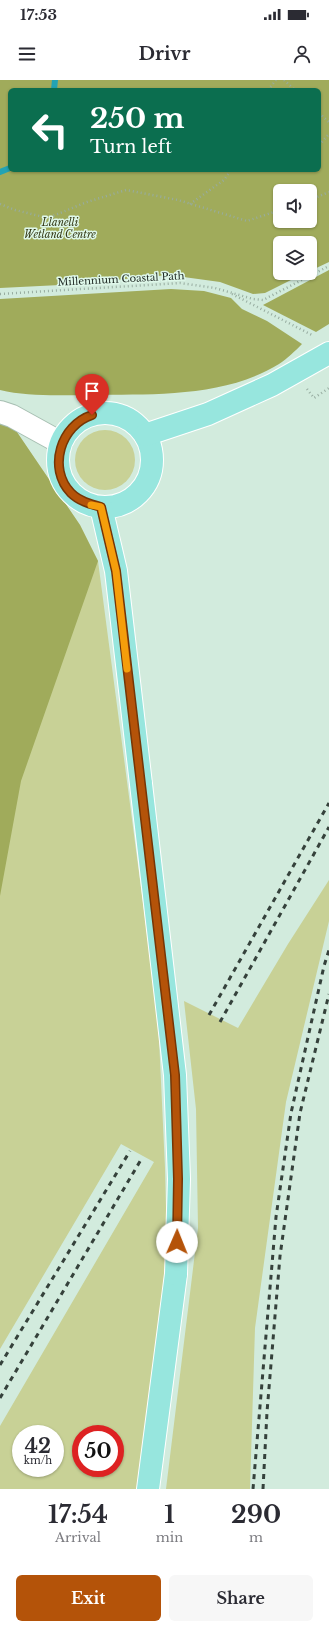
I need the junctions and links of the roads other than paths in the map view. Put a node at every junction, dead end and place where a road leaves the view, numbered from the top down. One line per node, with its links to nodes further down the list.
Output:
1 (329, 353): 3 (main road)
2 (0, 412): 4 (street)
3 (145, 435): 4 (main road); 5 (main road)
4 (61, 444): 5 (main road)
5 (101, 507): 6 (main road, bridge)
6 (148, 1489)

